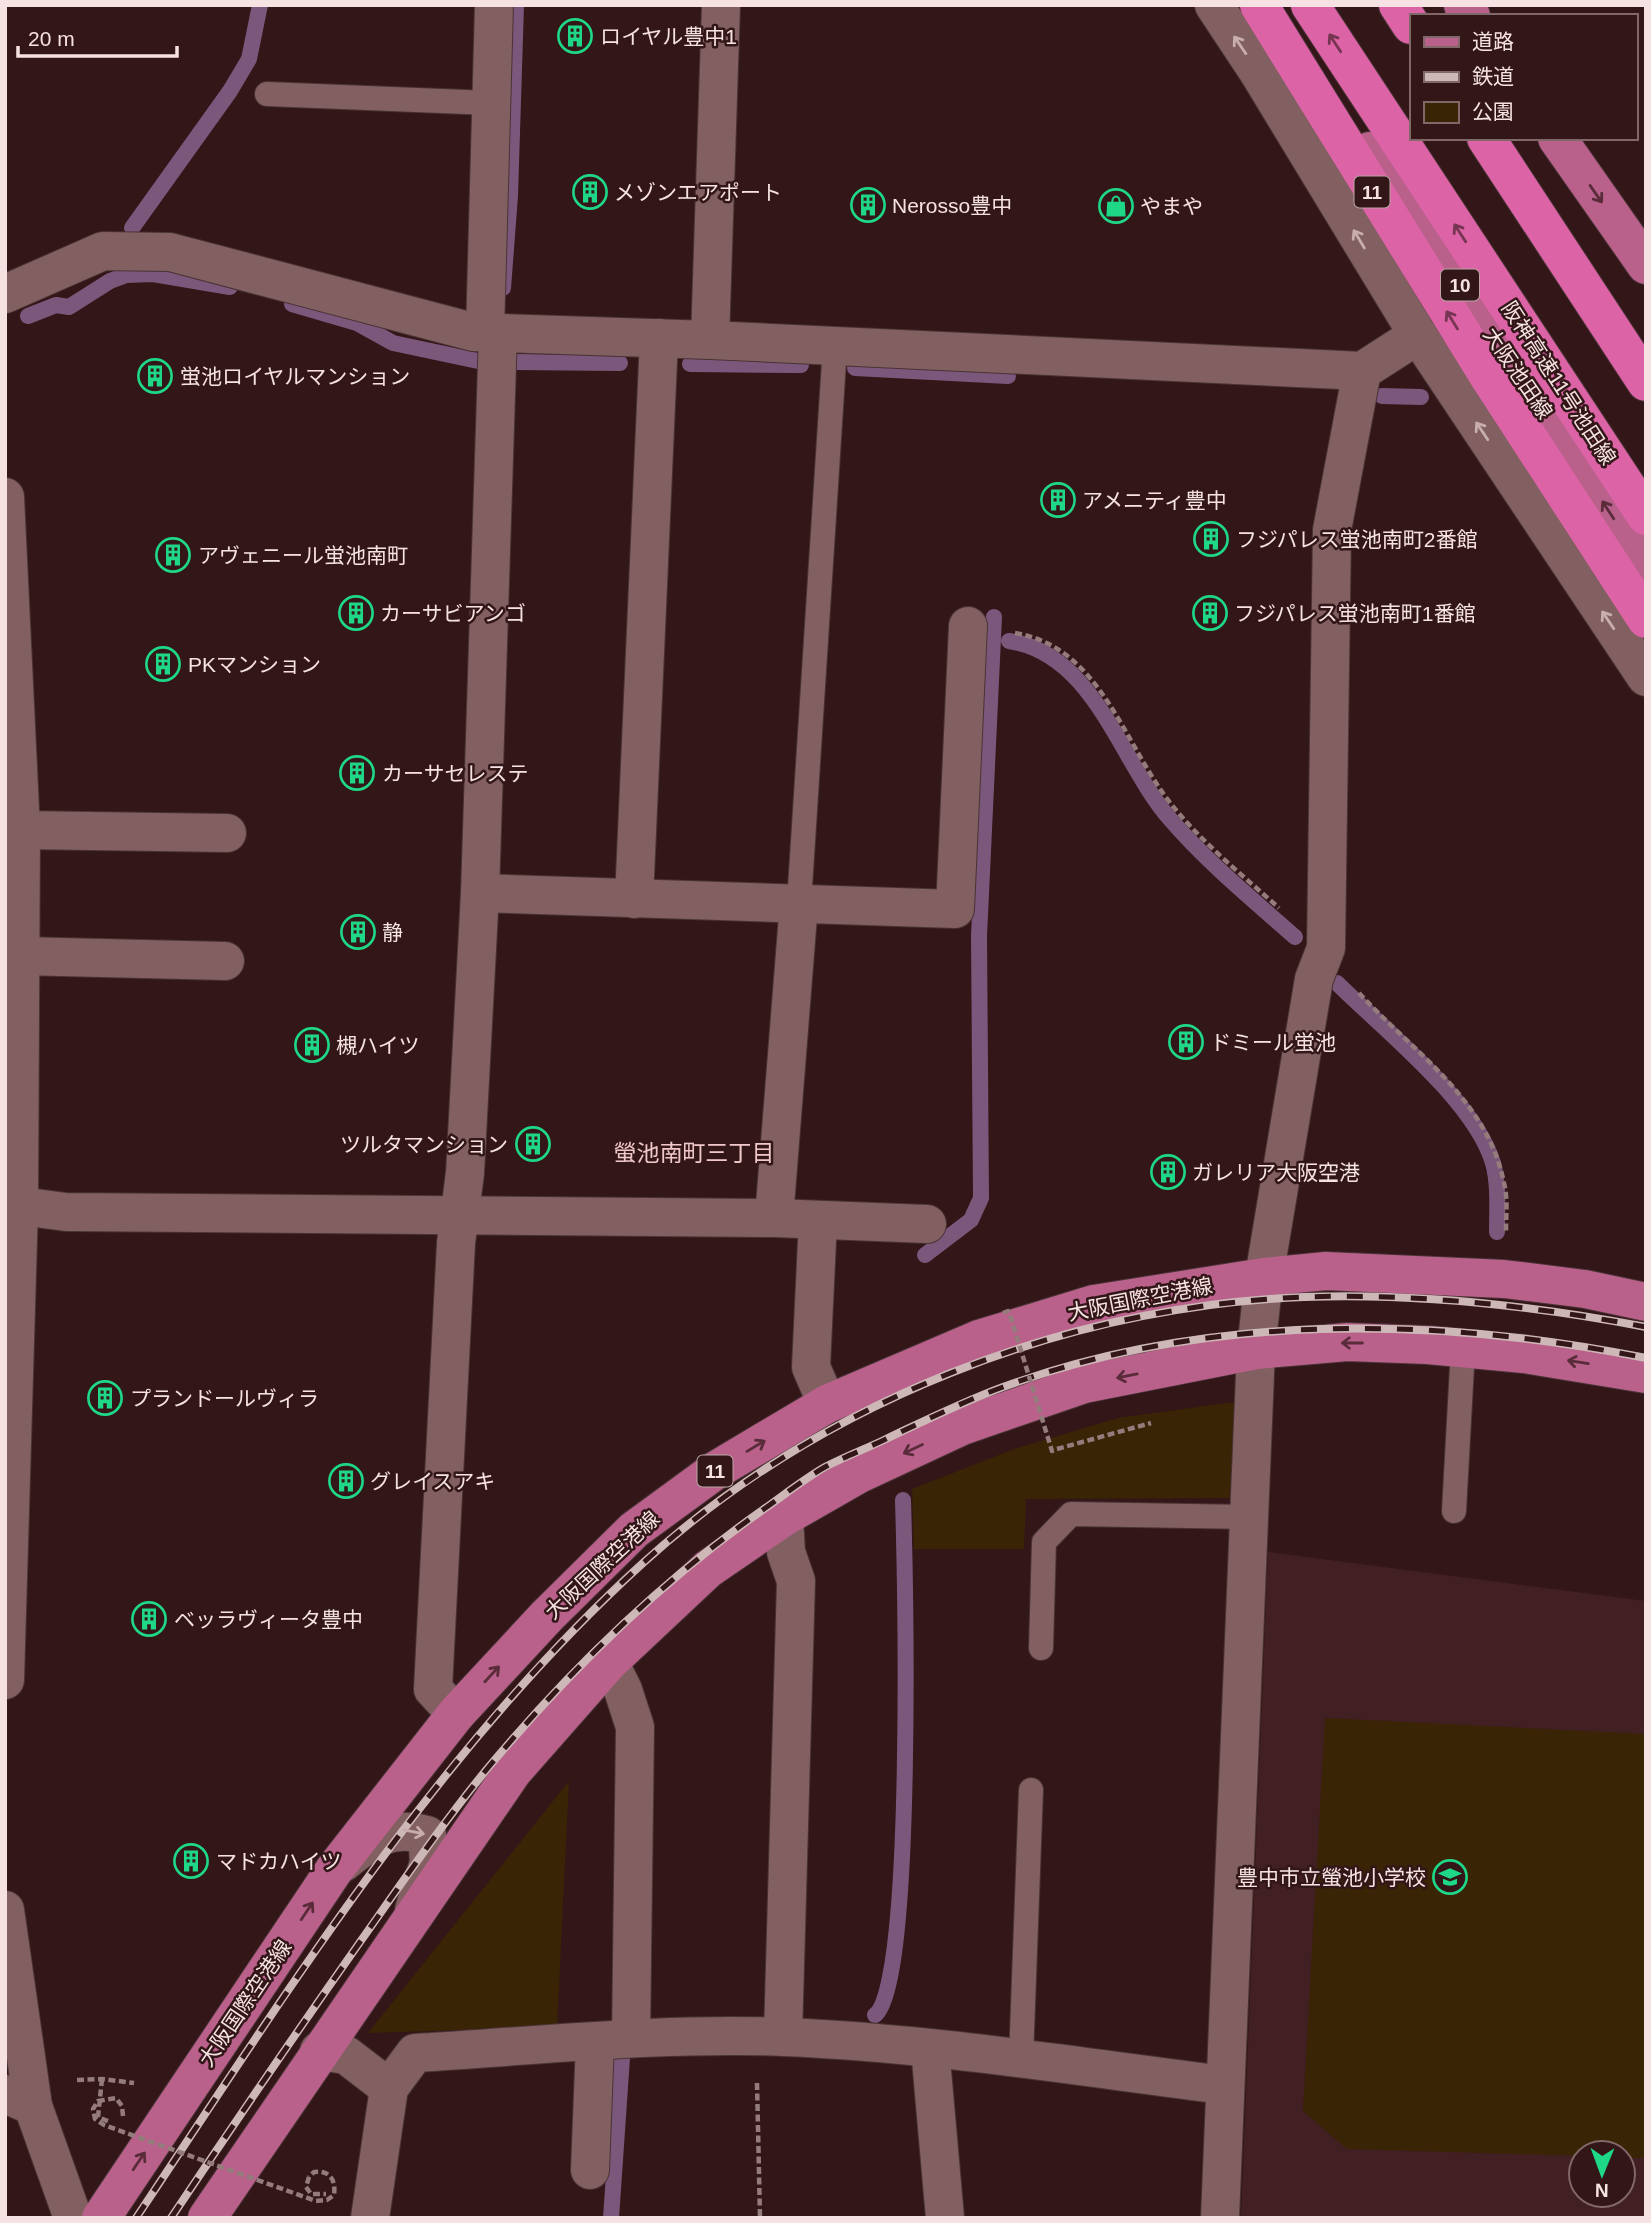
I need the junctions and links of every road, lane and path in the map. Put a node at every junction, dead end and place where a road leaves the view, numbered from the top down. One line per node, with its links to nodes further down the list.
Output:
1 (494, 5): 10 (street)
2 (721, 5): 19 (street)
3 (1214, 5): 17 (street, one-way to 3)
4 (1259, 5): 27 (highway, 11, one-way to 4)
5 (1271, 5): 26 (main road, 大阪池田線 / 10, one-way to 5)
6 (1310, 5): 25 (highway, 阪神高速11号池田線 / 11, one-way to 6)
7 (1398, 5): 8 (highway)
8 (1410, 23)
9 (267, 94): 10 (lane)
10 (491, 103): 16 (street)
11 (1487, 140): 13 (highway)
12 (1558, 140): 14 (main road, one-way to 14)
13 (1508, 172): 21 (highway); 23 (highway)
14 (1646, 265)
15 (5, 294): 16 (street)
16 (491, 332): 18 (street); 32 (street)
17 (1418, 335): 22 (street); 29 (street, one-way to 17)
18 (659, 338): 19 (street); 33 (street)
19 (710, 340): 20 (street)
20 (835, 346): 22 (street); 34 (lane)
21 (1646, 348)
22 (1362, 371): 42 (street)
23 (1646, 382)
24 (5, 497): 30 (street)
25 (1646, 516)
26 (1646, 567)
27 (1646, 619)
28 (968, 626): 34 (street)
29 (1646, 677)
30 (21, 830): 31 (street); 35 (street)
31 (227, 833)
32 (480, 893): 33 (street); 38 (street)
33 (634, 899): 34 (street)
34 (799, 903): 39 (street)
35 (20, 956): 36 (street); 37 (street)
36 (225, 961)
37 (12, 1205): 38 (street); 55 (street)
38 (459, 1216): 39 (street); 56 (street)
39 (774, 1218): 40 (street)
40 (818, 1220): 41 (street); 48 (street)
41 (927, 1224)
42 (1264, 1277): 43 (main road, 大阪国際空港線 / 11); 46 (street); 48 (main road, 大阪国際空港線 / 11)
43 (1646, 1303)
44 (1003, 1313): 49 (path, bridge)
45 (1463, 1348): 46 (main road, one-way to 46); 47 (main road, one-way to 45); 50 (lane)
46 (1256, 1350): 51 (main road, one-way to 51); 52 (street)
47 (1646, 1374)
48 (827, 1404): 56 (main road, 大阪国際空港線 / 11, one-way to 48)
49 (1151, 1423)
50 (1454, 1511)
51 (784, 1517): 54 (main road); 61 (street)
52 (1249, 1517): 53 (lane); 68 (street)
53 (1041, 1648)
54 (609, 1662): 60 (main road); 62 (street)
55 (5, 1680)
56 (456, 1714): 58 (main road, 大阪国際空港線 / 11)
57 (1031, 1790): 65 (lane)
58 (334, 1870): 60 (street, one-way to 60); 75 (main road, 大阪国際空港線 / 11, one-way to 58)
59 (5, 1910): 71 (street)
60 (413, 1912): 64 (main road)
61 (770, 2037): 62 (street); 63 (street); 78 (path)
62 (613, 2040): 70 (street); 72 (street)
63 (930, 2048): 65 (street); 79 (street)
64 (319, 2051): 70 (street); 76 (main road)
65 (1021, 2059): 68 (street)
66 (102, 2079): 67 (path); 69 (path); 73 (path, bridge)
67 (71, 2080)
68 (1225, 2085): 80 (street)
69 (141, 2088)
70 (389, 2088): 77 (street)
71 (19, 2100): 74 (street)
72 (590, 2170)
73 (334, 2171)
74 (73, 2218)
75 (101, 2218)
76 (207, 2218)
77 (370, 2218)
78 (760, 2218)
79 (944, 2218)
80 (1220, 2218)

